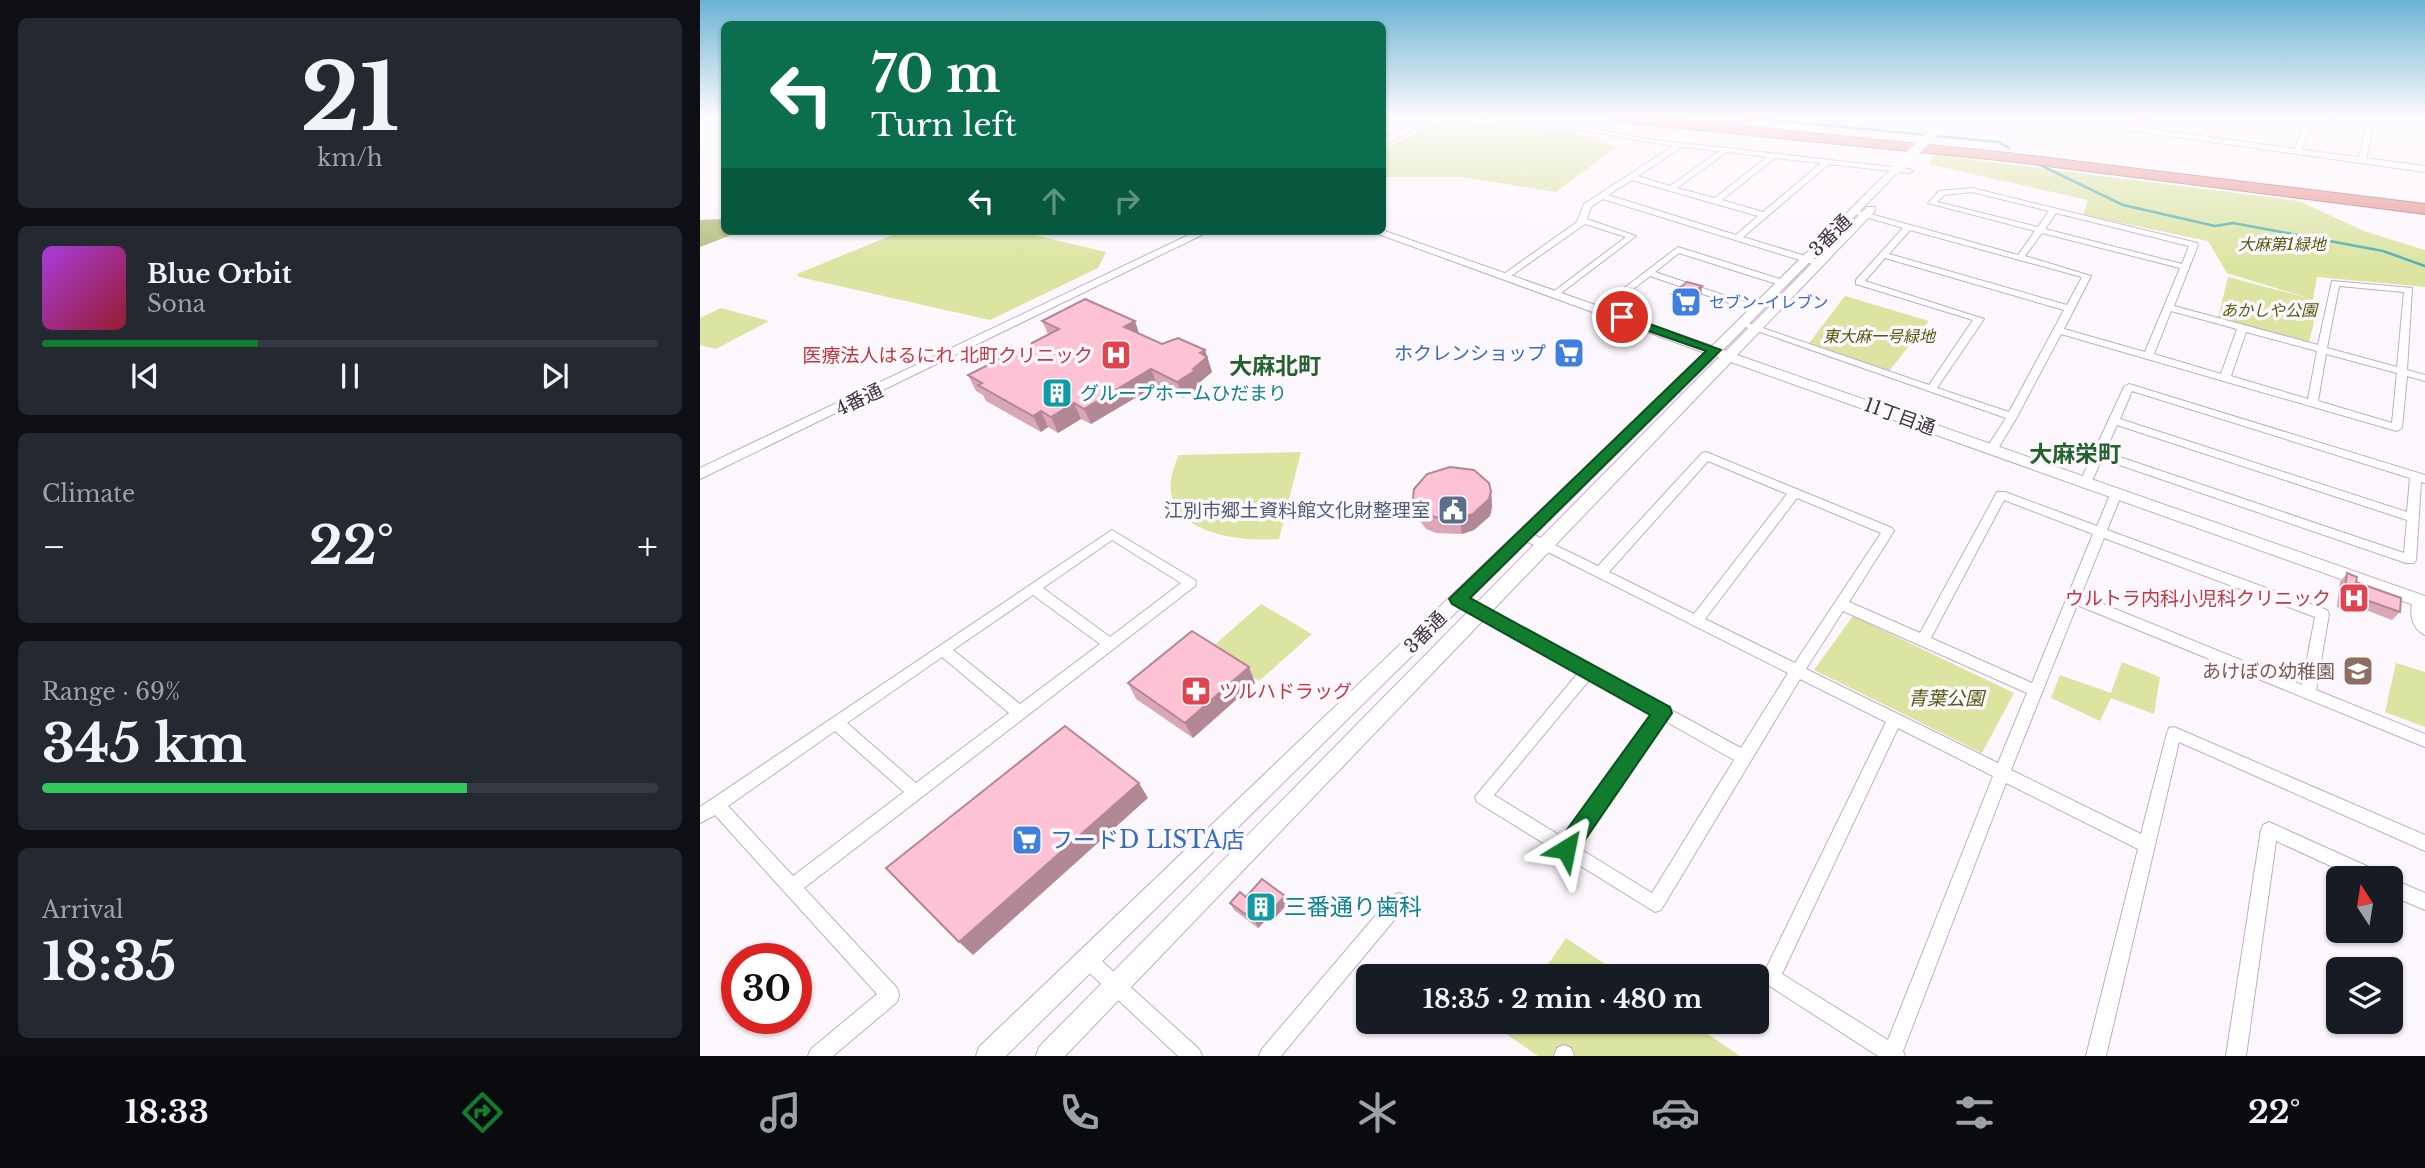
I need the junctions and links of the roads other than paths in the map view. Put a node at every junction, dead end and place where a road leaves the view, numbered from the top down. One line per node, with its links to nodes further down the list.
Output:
1 (1648, 166): 14 (street)
2 (1703, 166): 15 (street)
3 (1760, 166): 17 (street)
4 (1822, 166): 22 (street)
5 (1869, 166): 11 (street)
6 (1899, 166): 11 (street, 3番通, bridge)
7 (1913, 166): 13 (street, 3番通)
8 (2082, 166): 19 (highway)
9 (2136, 166): 18 (highway)
10 (2406, 166): 12 (street)
11 (1896, 169): 13 (street); 21 (street, 3番通)
12 (2425, 169)
13 (1909, 171): 21 (street, 3番通)
14 (1632, 177): 15 (street); 16 (street)
15 (1672, 188): 17 (street)
16 (1602, 196): 23 (street); 28 (street)
17 (1716, 201): 22 (street)
18 (2425, 202)
19 (2425, 209)
20 (2053, 210): 25 (street); 25 (street); 33 (street)
21 (1859, 214): 24 (street); 31 (street, 3番通); 32 (street, 3番通)
22 (1764, 215): 28 (street)
23 (1582, 220): 35 (street); 37 (street)
24 (1908, 227): 29 (street); 30 (street)
25 (2039, 230): 30 (street); 33 (street)
26 (1197, 235): 58 (street, 4番通)
27 (1386, 235): 35 (street, 11丁目通)
28 (1737, 237): 31 (street)
29 (1883, 256): 40 (street); 52 (street)
30 (2020, 258): 40 (street)
31 (1807, 259): 32 (street); 36 (street, 3番通)
32 (1819, 263): 44 (street, 3番通)
33 (2185, 268): 38 (street)
34 (1648, 273): 36 (street); 39 (street); 41 (street)
35 (1504, 276): 37 (street, 11丁目通)
36 (1783, 283): 39 (street, 3番通)
37 (1556, 294): 41 (street, 11丁目通)
38 (2168, 307): 43 (street); 48 (street)
39 (1756, 309): 42 (street, 3番通)
40 (2069, 309): 45 (street)
41 (1601, 310): 47 (street, 11丁目通)
42 (1741, 324): 44 (street); 47 (street, 3番通)
43 (2243, 327): 46 (street); 50 (street)
44 (1755, 328): 47 (street, 3番通); 52 (street)
45 (2058, 330): 48 (street); 54 (street)
46 (2322, 349): 49 (street); 49 (street); 53 (street)
47 (1722, 353): 56 (street, 11丁目通); 65 (street, 3番通); 66 (street, 3番通)
48 (2148, 356): 50 (street)
49 (2402, 371): 51 (street); 53 (street)
50 (2225, 378): 53 (street)
51 (2425, 378)
52 (1931, 389): 54 (street)
53 (2312, 403)
54 (2012, 417): 56 (street)
55 (2113, 420): 57 (street); 59 (street); 63 (street)
56 (1992, 449): 60 (street, 11丁目通)
57 (2099, 454): 60 (street); 63 (street)
58 (700, 474)
59 (2421, 478): 63 (street)
60 (2086, 482): 62 (street, 11丁目通)
61 (1794, 493): 67 (street); 72 (street); 74 (street)
62 (2116, 493): 64 (street); 71 (street, 11丁目通)
63 (2413, 518)
64 (2101, 530): 69 (street); 76 (street); 82 (street)
65 (1524, 535): 66 (street); 70 (street, 3番通)
66 (1544, 545): 67 (street); 73 (street, 3番通)
67 (1600, 573): 74 (street)
68 (1033, 588): 77 (street); 77 (street); 78 (street)
69 (2074, 598): 81 (street); 82 (street)
70 (1458, 599): 73 (street); 101 (street, 3番通)
71 (2422, 602): 75 (street)
72 (1841, 604): 76 (street); 80 (street)
73 (1480, 611): 79 (street); 102 (street, 3番通)
74 (1696, 621): 80 (street)
75 (2425, 630)
76 (1923, 640): 81 (street)
77 (1111, 644): 83 (street)
78 (943, 650): 83 (street); 86 (street)
79 (1588, 671): 84 (street); 95 (street)
80 (1797, 671): 85 (street); 88 (street)
81 (2036, 691): 89 (street)
82 (2308, 694): 87 (street)
83 (1020, 713): 90 (street)
84 (1663, 713): 88 (street); 95 (street)
85 (1895, 720): 89 (street); 104 (street)
86 (836, 723): 90 (street); 91 (street)
87 (2425, 741)
88 (1743, 757): 95 (street)
89 (2002, 773): 94 (street); 104 (street)
90 (916, 792): 97 (street)
91 (717, 805): 92 (street); 97 (street)
92 (700, 816)
93 (2425, 843): 94 (street)
94 (2145, 844): 109 (street)
95 (1566, 849)
96 (2348, 866): 110 (street)
97 (792, 887): 105 (street)
98 (2403, 892): 100 (street)
99 (1399, 901): 103 (street)
100 (2425, 902)
101 (1087, 960): 102 (street); 106 (street, 3番通)
102 (1116, 986): 107 (street, 3番通); 108 (street)
103 (1274, 1054)
104 (1893, 1055)
105 (818, 1056)
106 (988, 1056)
107 (1048, 1056)
108 (1192, 1056)
109 (2096, 1056)
110 (2236, 1056)

